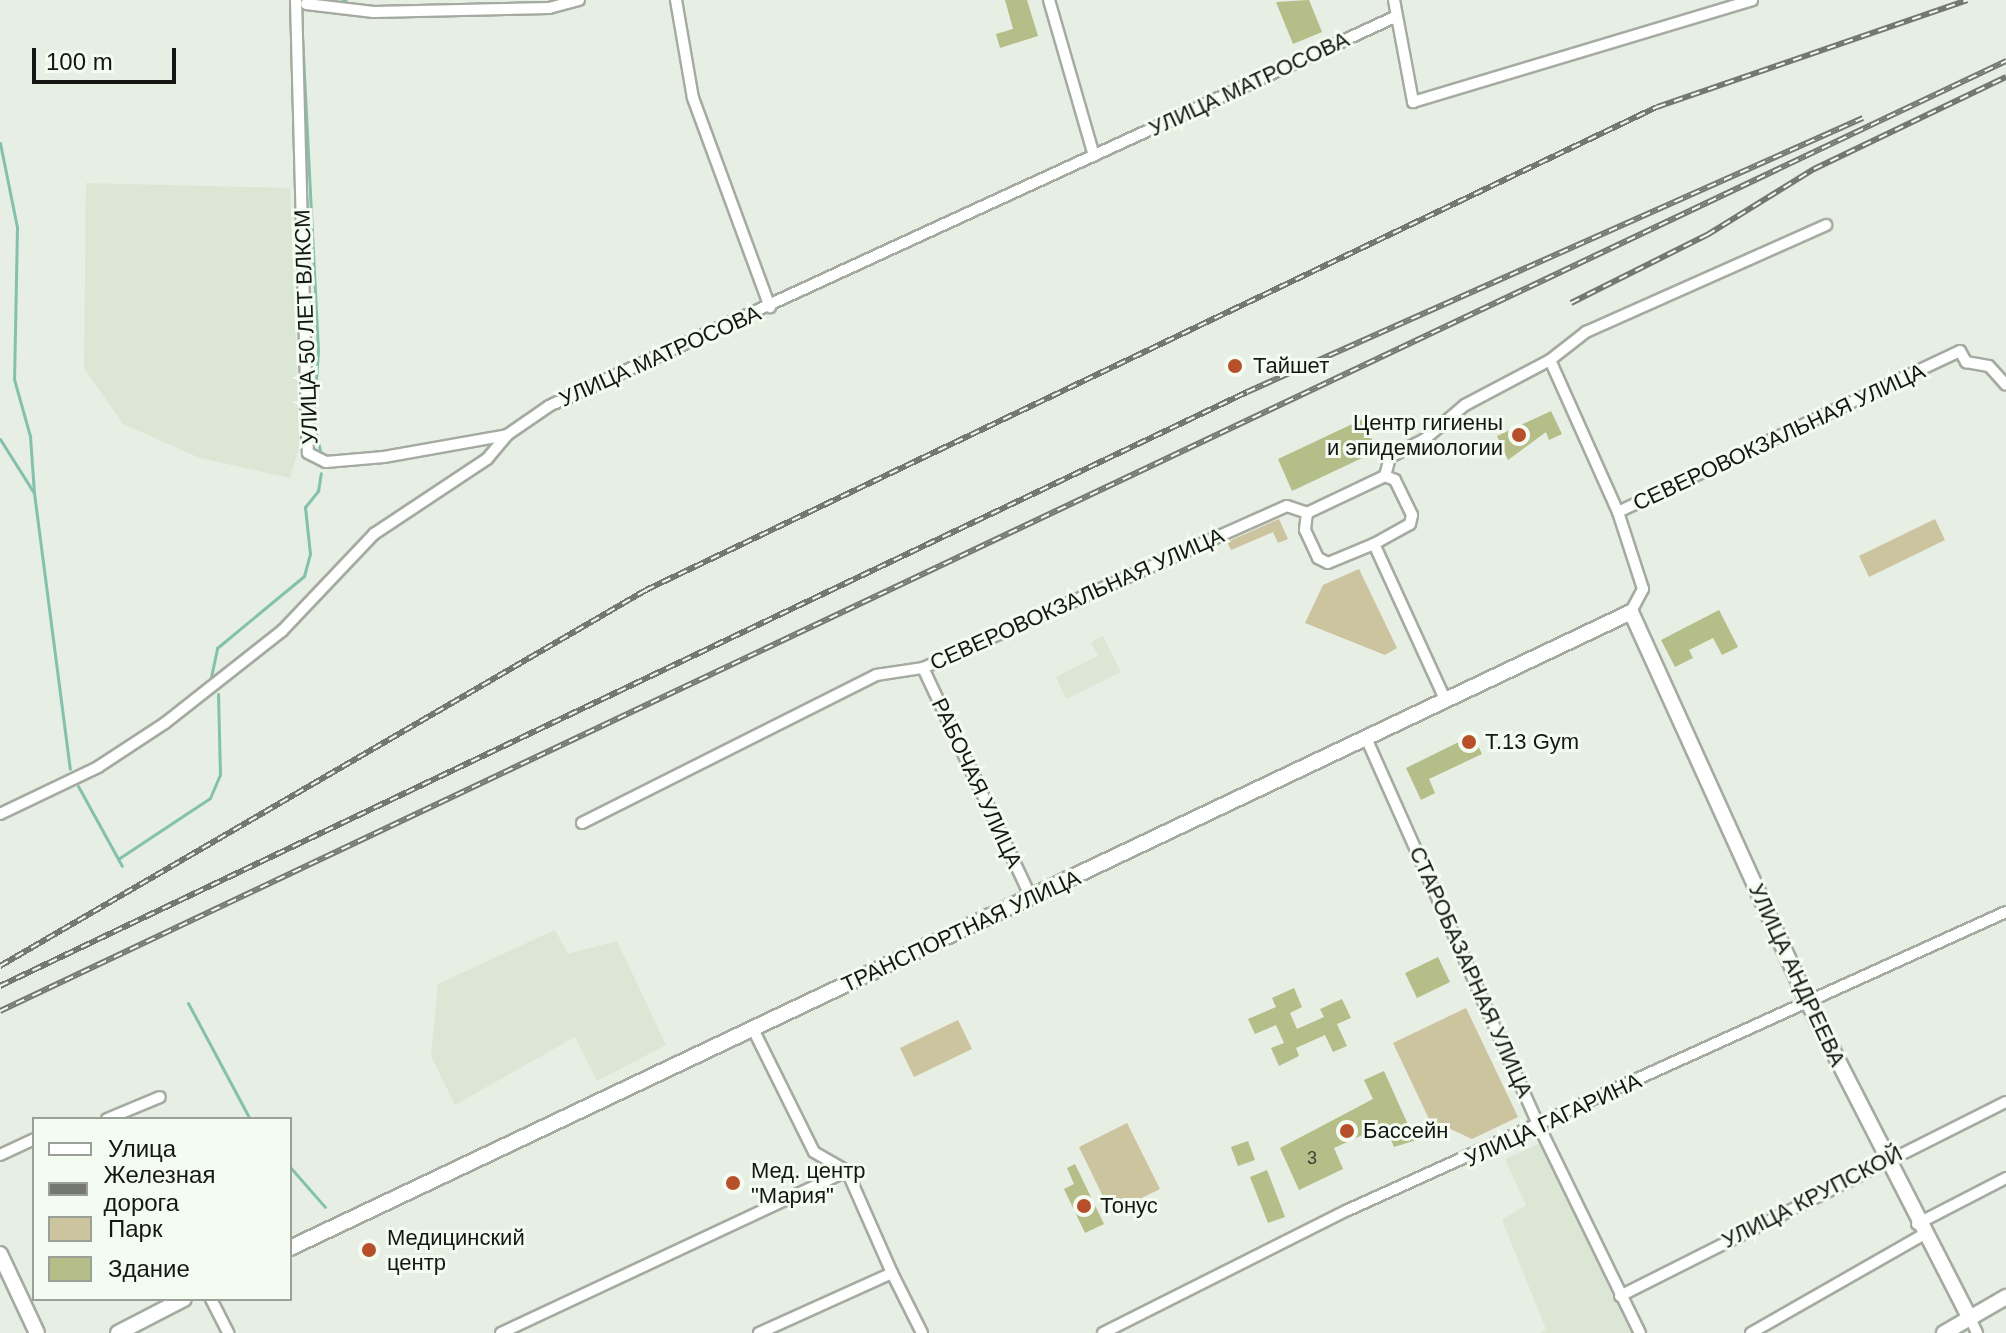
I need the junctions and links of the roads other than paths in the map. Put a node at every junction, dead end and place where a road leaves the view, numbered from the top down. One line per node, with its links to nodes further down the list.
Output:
1 (579, 0): 6 (street)
2 (676, 0): 10 (street)
3 (1049, 0): 8 (street)
4 (1394, 0): 7 (street)
5 (1752, 0): 7 (street)
6 (301, 2): 13 (street, УЛИЦА 50 ЛЕТ ВЛКСМ)
7 (1397, 16): 8 (street, УЛИЦА МАТРОСОВА)
8 (1094, 156): 10 (street, УЛИЦА МАТРОСОВА)
9 (1826, 225): 11 (street, СЕВЕРОВОКЗАЛЬНАЯ УЛИЦА)
10 (770, 307): 13 (street, УЛИЦА МАТРОСОВА)
11 (1550, 360): 14 (street, СЕВЕРОВОКЗАЛЬНАЯ УЛИЦА); 15 (street, СЕВЕРОВОКЗАЛЬНАЯ УЛИЦА)
12 (2006, 385): 15 (street, СЕВЕРОВОКЗАЛЬНАЯ УЛИЦА)
13 (507, 435): 22 (street, УЛИЦА МАТРОСОВА)
14 (1385, 476): 16 (street, СЕВЕРОВОКЗАЛЬНАЯ УЛИЦА); 17 (street)
15 (1618, 512): 18 (street)
16 (1307, 513): 17 (street); 19 (street, СЕВЕРОВОКЗАЛЬНАЯ УЛИЦА)
17 (1374, 544): 20 (street)
18 (1631, 612): 20 (street, ТРАНСПОРТНАЯ УЛИЦА); 26 (street, УЛИЦА АНДРЕЕВА)
19 (923, 668): 23 (street, СЕВЕРОВОКЗАЛЬНАЯ УЛИЦА); 24 (street, РАБОЧАЯ УЛИЦА)
20 (1446, 701): 21 (street, ТРАНСПОРТНАЯ УЛИЦА)
21 (1367, 740): 24 (street, ТРАНСПОРТНАЯ УЛИЦА); 31 (street, СТАРОБАЗАРНАЯ УЛИЦА)
22 (0, 814)
23 (582, 823)
24 (1031, 897): 27 (street, ТРАНСПОРТНАЯ УЛИЦА)
25 (2006, 912): 26 (street, УЛИЦА ГАГАРИНА)
26 (1809, 1004): 31 (street, УЛИЦА ГАГАРИНА); 34 (street, УЛИЦА АНДРЕЕВА)
27 (753, 1029): 35 (street); 38 (street, ТРАНСПОРТНАЯ УЛИЦА)
28 (160, 1097): 30 (street)
29 (2006, 1102): 34 (street, УЛИЦА КРУПСКОЙ)
30 (112, 1117)
31 (1539, 1126): 41 (street, СТАРОБАЗАРНАЯ УЛИЦА); 52 (street, УЛИЦА ГАГАРИНА)
32 (32, 1140): 33 (street)
33 (0, 1155)
34 (1885, 1159): 37 (street, УЛИЦА АНДРЕЕВА); 41 (street, УЛИЦА КРУПСКОЙ)
35 (847, 1171): 40 (street); 49 (street)
36 (2006, 1178): 37 (street)
37 (1920, 1229): 45 (street, УЛИЦА АНДРЕЕВА); 54 (street)
38 (292, 1247)
39 (0, 1254): 46 (street)
40 (892, 1273): 50 (street); 51 (street)
41 (1620, 1296): 53 (street, СТАРОБАЗАРНАЯ УЛИЦА)
42 (2006, 1297): 45 (street)
43 (180, 1301): 47 (street)
44 (212, 1301): 48 (street)
45 (1970, 1318): 55 (street); 56 (street, УЛИЦА АНДРЕЕВА)
46 (37, 1333)
47 (118, 1333)
48 (228, 1333)
49 (501, 1333)
50 (759, 1333)
51 (922, 1333)
52 (1103, 1333)
53 (1640, 1333)
54 (1751, 1333)
55 (1944, 1333)
56 (1977, 1333)

